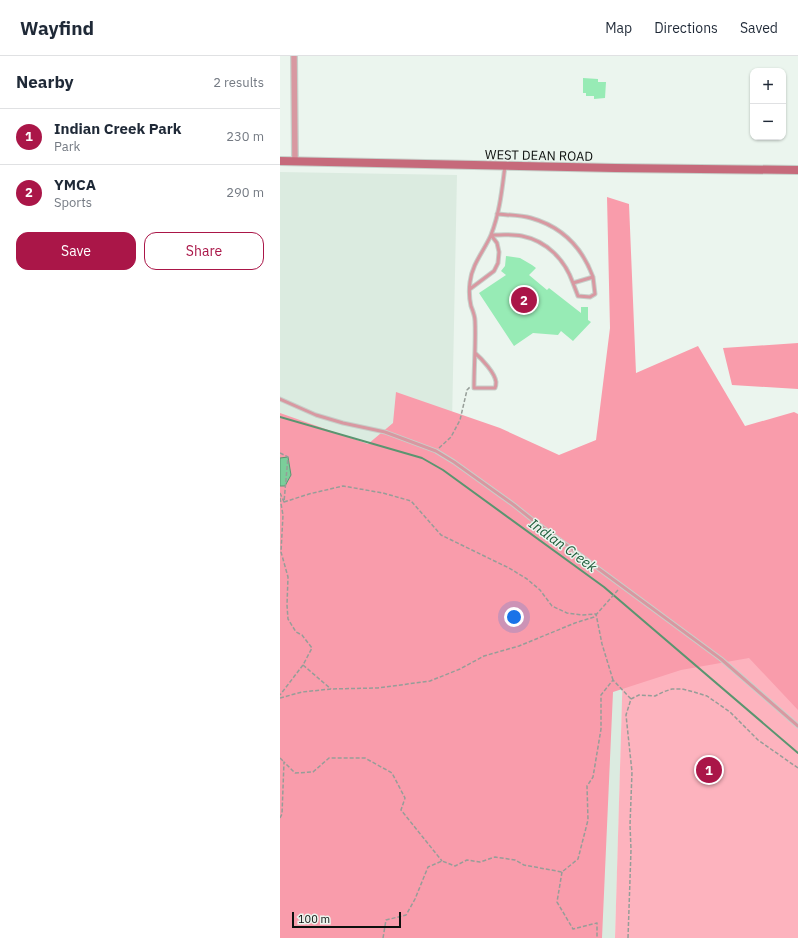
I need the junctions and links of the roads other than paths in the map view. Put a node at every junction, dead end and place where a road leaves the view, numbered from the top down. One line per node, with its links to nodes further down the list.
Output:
1 (294, 56): 3 (street)
2 (280, 161): 3 (street, WEST DEAN ROAD)
3 (295, 161): 4 (street, WEST DEAN ROAD)
4 (505, 166): 5 (street, WEST DEAN ROAD); 6 (lane)
5 (798, 170)
6 (497, 214): 7 (lane); 8 (lane)
7 (491, 235): 9 (lane); 10 (lane); 10 (lane)
8 (593, 277): 9 (lane); 9 (lane)
9 (573, 283)
10 (470, 289): 11 (lane)
11 (475, 353): 11 (lane)
12 (280, 399): 13 (lane)
13 (798, 726)

